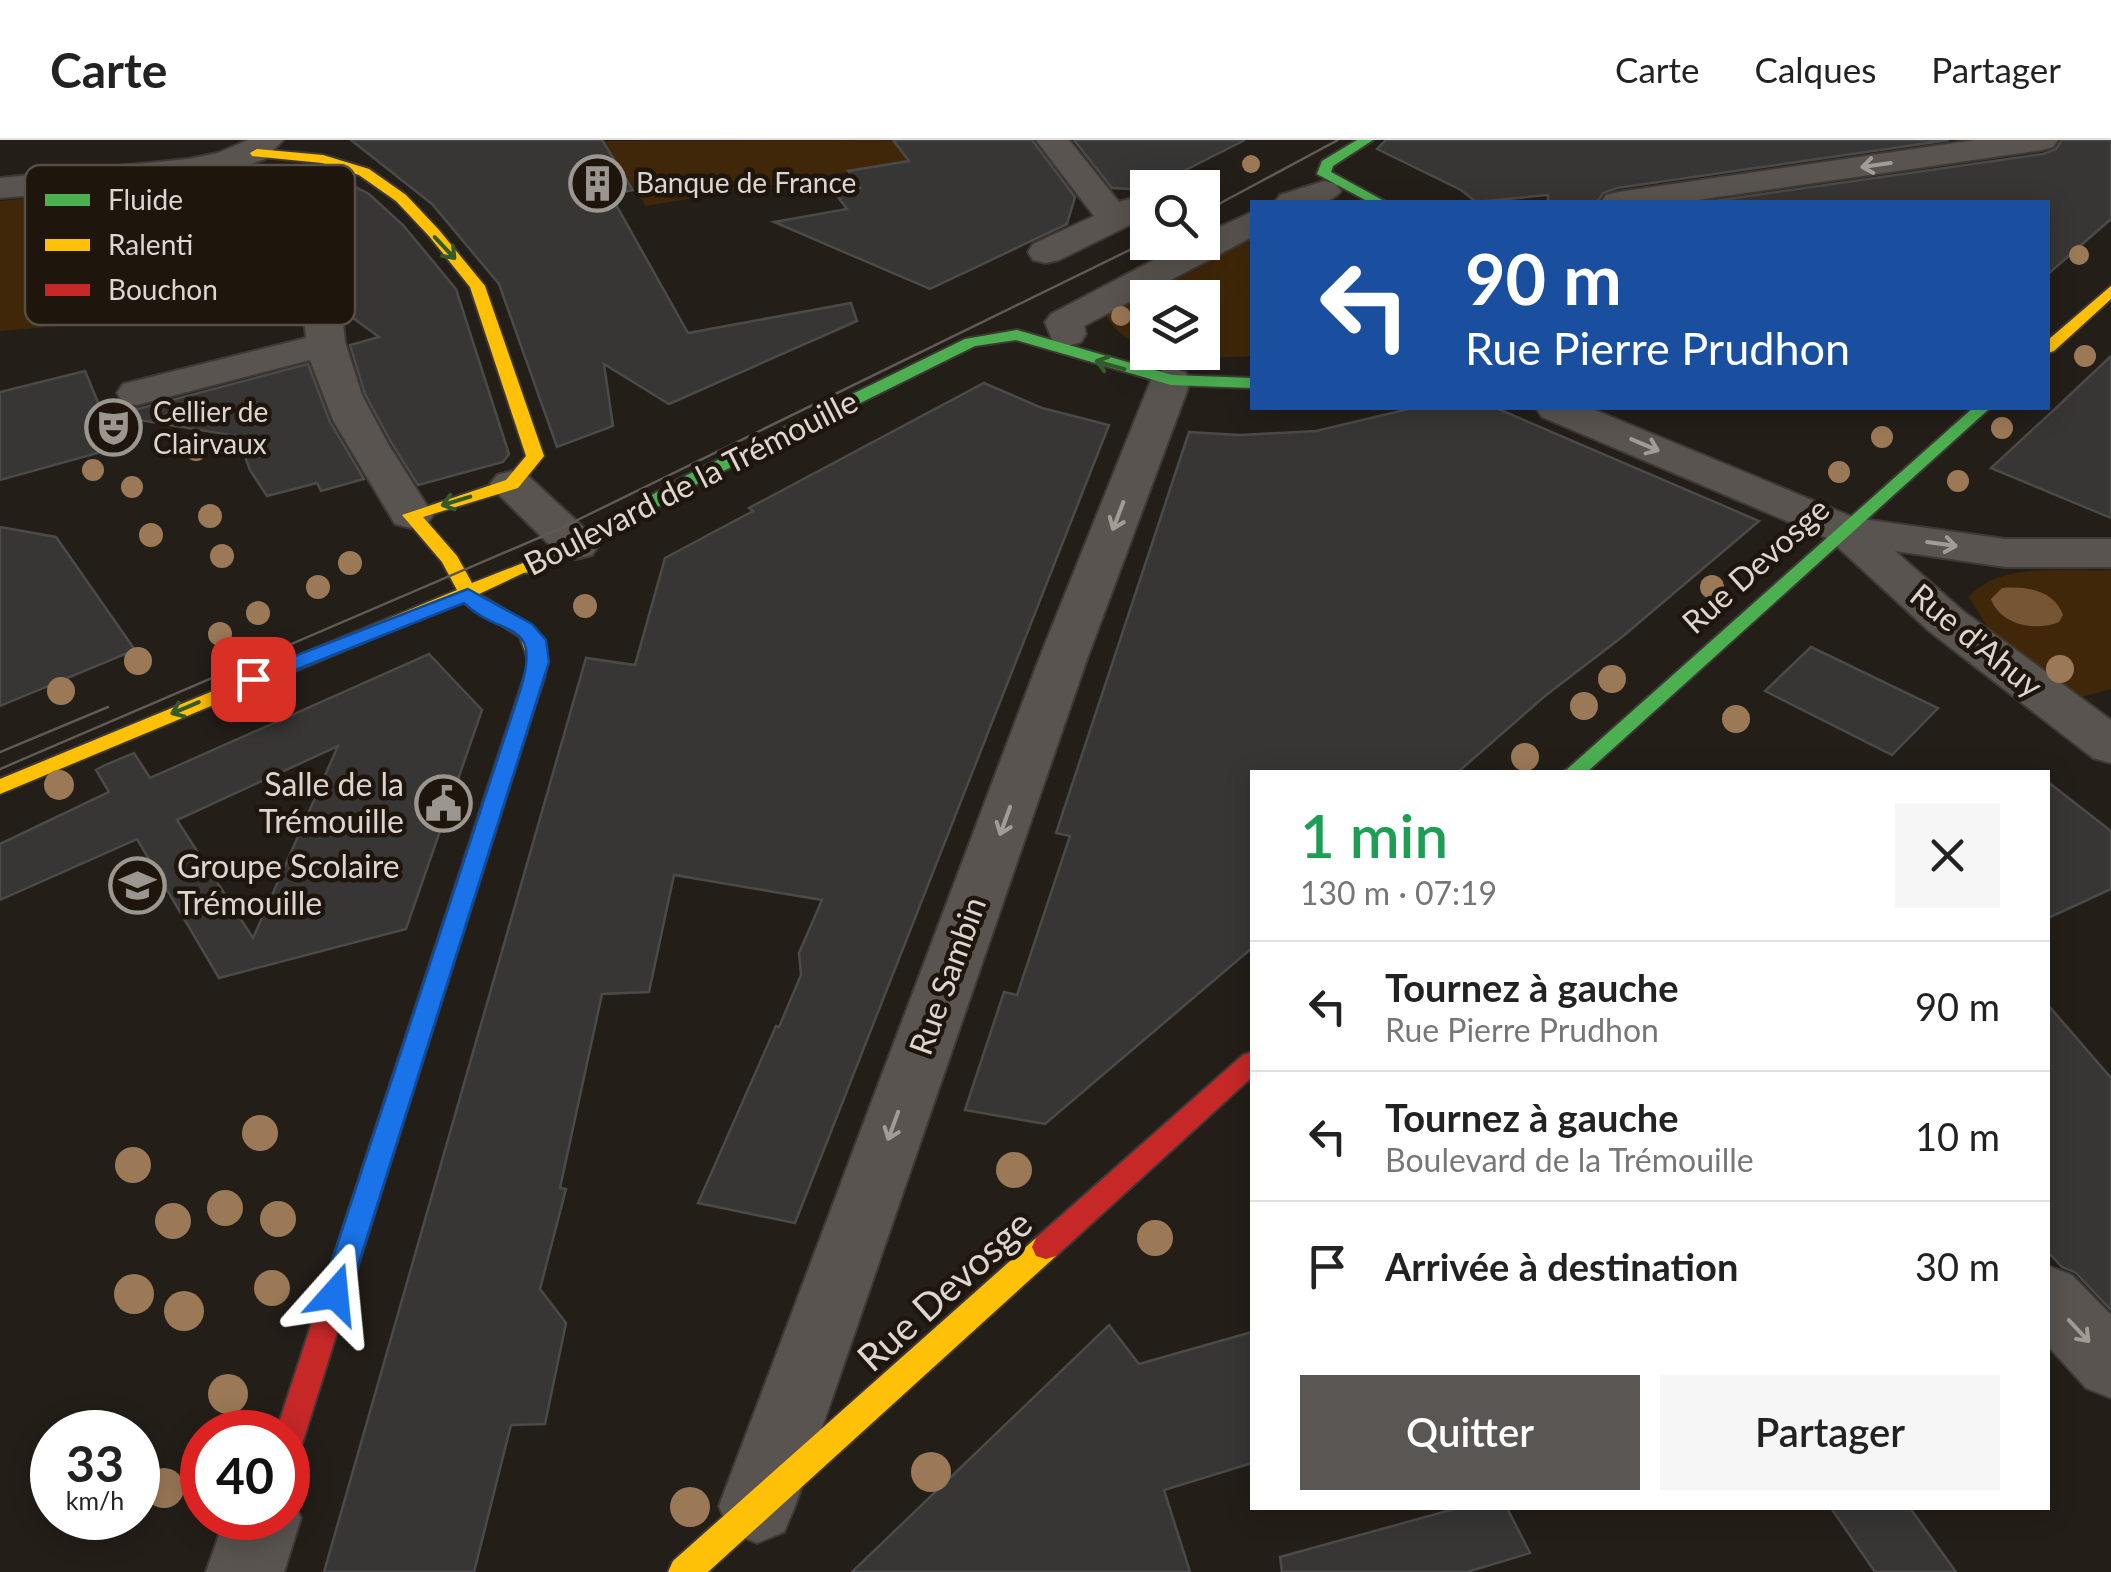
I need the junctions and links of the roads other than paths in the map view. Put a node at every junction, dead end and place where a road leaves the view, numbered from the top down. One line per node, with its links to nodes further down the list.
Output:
1 (1052, 140): 13 (street)
2 (1366, 140): 9 (street)
3 (2042, 140): 12 (street, one-way to 12)
4 (246, 157): 5 (street); 6 (street, one-way to 6)
5 (183, 165)
6 (340, 165)
7 (355, 171): 27 (street, one-way to 27)
8 (25, 185): 10 (street)
9 (1314, 186): 11 (street)
10 (0, 188)
11 (1375, 200)
12 (1632, 200)
13 (1130, 210)
14 (1130, 212): 16 (street)
15 (1250, 224): 19 (street)
16 (1046, 252)
17 (2111, 291): 21 (street)
18 (323, 325): 20 (street)
19 (1059, 339): 22 (street, Boulevard de la Trémouille, one-way to 19); 30 (street, Boulevard de la Trémouille)
20 (324, 345): 24 (street); 28 (street)
21 (2050, 346)
22 (1170, 380): 23 (street, Boulevard de la Trémouille); 40 (street, Rue Sambin, one-way to 40)
23 (1250, 383)
24 (136, 393)
25 (1561, 410): 29 (street, one-way to 29)
26 (1980, 410): 29 (street, Rue Devosge)
27 (512, 484): 28 (street, one-way to 28); 30 (street)
28 (411, 515): 32 (street)
29 (1846, 530): 31 (street, one-way to 31); 33 (street, Rue d'Ahuy); 34 (street, Rue Devosge)
30 (576, 545): 32 (street, Boulevard de la Trémouille)
31 (2111, 553)
32 (468, 595): 35 (street, Boulevard de la Trémouille, one-way to 35); 39 (street)
33 (2111, 746)
34 (1576, 770)
35 (0, 787)
36 (1250, 1064): 40 (street, Rue Devosge)
37 (2050, 1299): 38 (street, one-way to 38)
38 (2111, 1365)
39 (298, 1410)
40 (746, 1531): 43 (street, Rue Devosge)
41 (256, 1540): 42 (street)
42 (245, 1572)
43 (684, 1572)

